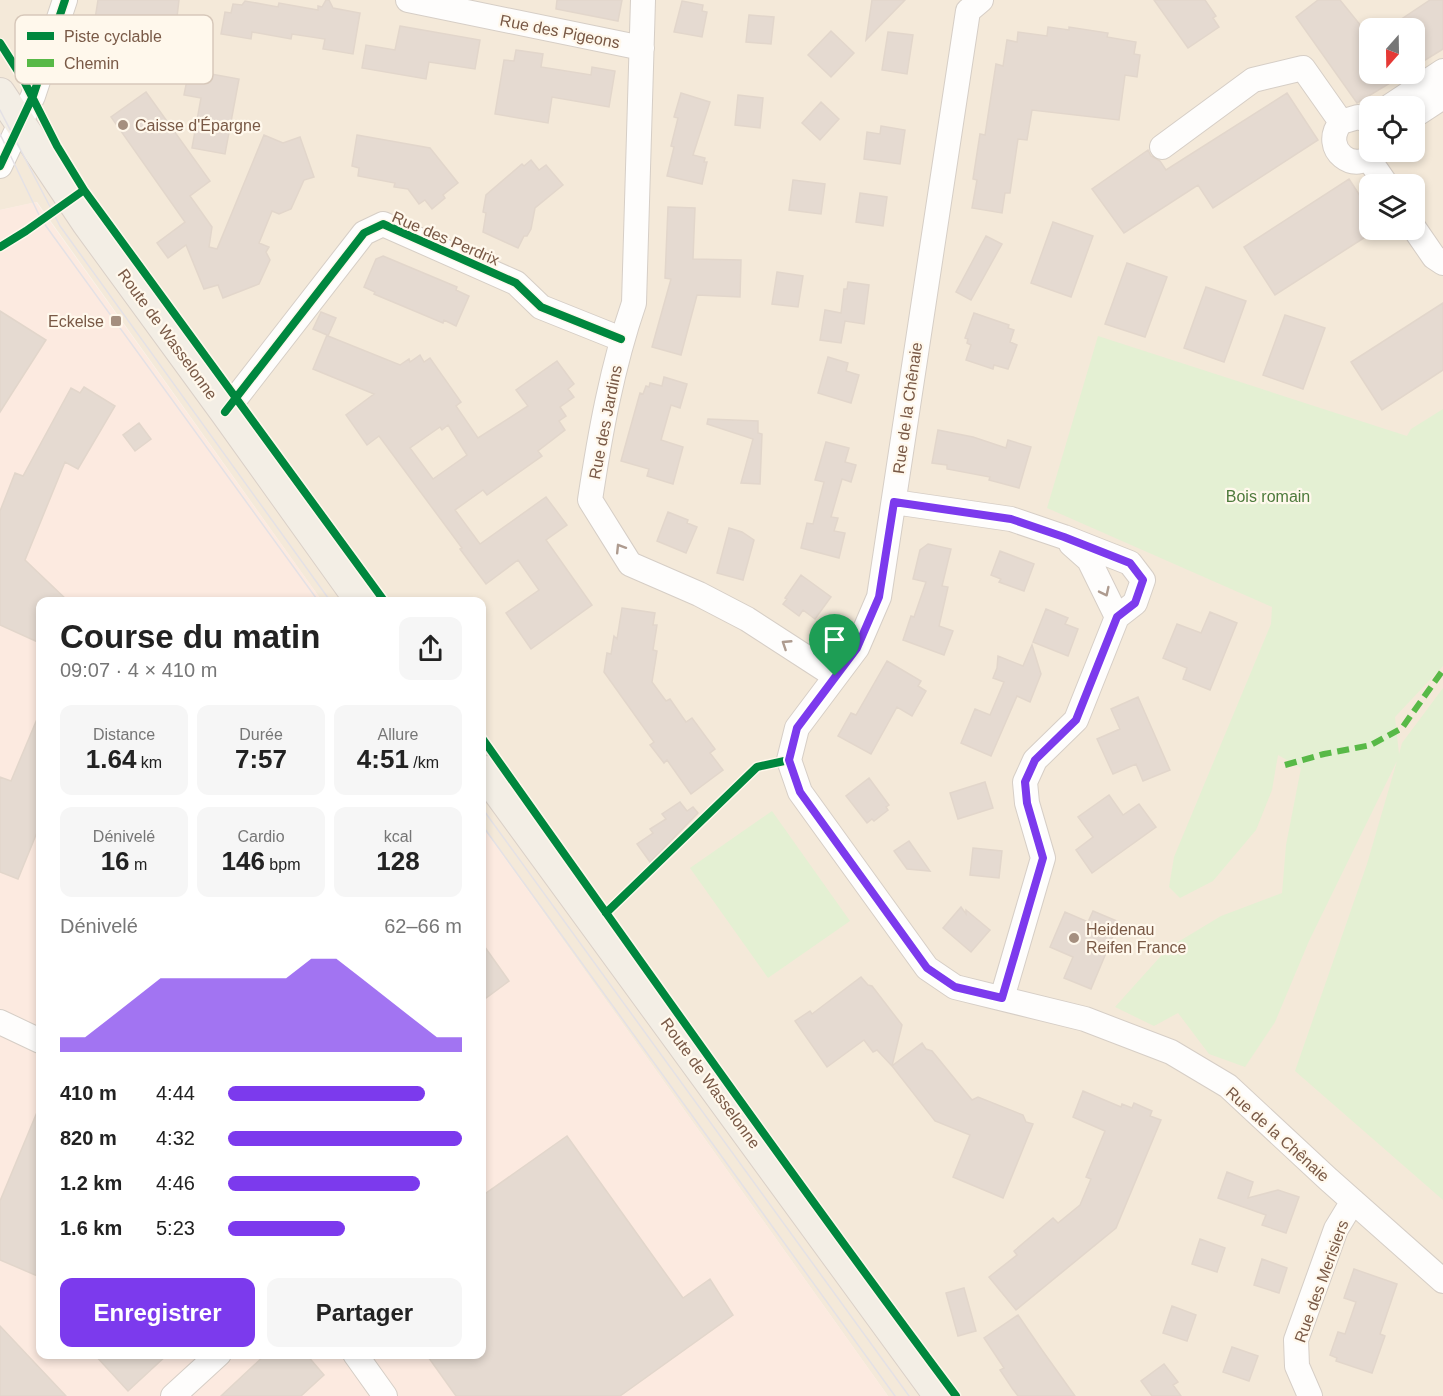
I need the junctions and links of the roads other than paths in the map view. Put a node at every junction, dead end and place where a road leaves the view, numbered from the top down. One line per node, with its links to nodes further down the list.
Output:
1 (65, 0): 5 (street)
2 (408, 0): 6 (street, Rue des Pigeons)
3 (643, 0): 6 (street, Rue des Jardins)
4 (968, 4): 23 (street, Rue de la Chênaie)
5 (60, 15)
6 (642, 48): 21 (street, Rue des Jardins)
7 (1443, 70): 10 (street)
8 (38, 84): 15 (street)
9 (0, 93): 15 (main road, Route de Wasselonne)
10 (1405, 96)
11 (1443, 97): 12 (street)
12 (1425, 109)
13 (1359, 117): 14 (street)
14 (1341, 122): 16 (street); 17 (street)
15 (21, 124): 18 (street); 22 (main road, Route de Wasselonne)
16 (1162, 147)
17 (1359, 161)
18 (0, 166)
19 (1422, 240): 20 (street)
20 (1443, 263)
21 (621, 339): 22 (street, Rue des Perdrix); 27 (street, Rue des Jardins, one-way to 21)
22 (225, 412): 25 (main road, Route de Wasselonne)
23 (894, 502): 24 (street); 27 (street, Rue de la Chênaie)
24 (1064, 537): 26 (street, one-way to 26); 26 (street)
25 (357, 597)
26 (1117, 617): 29 (street)
27 (835, 676): 29 (street, Rue de la Chênaie)
28 (486, 775): 38 (main road, Route de Wasselonne)
29 (1002, 998): 32 (street, Rue de la Chênaie)
30 (0, 1022): 31 (street)
31 (36, 1039)
32 (1353, 1201): 33 (street, Rue de la Chênaie); 39 (street, Rue des Merisiers)
33 (1443, 1281)
34 (214, 1359): 36 (street)
35 (359, 1359): 37 (street)
36 (173, 1396)
37 (386, 1396)
38 (939, 1396)
39 (1310, 1396)

